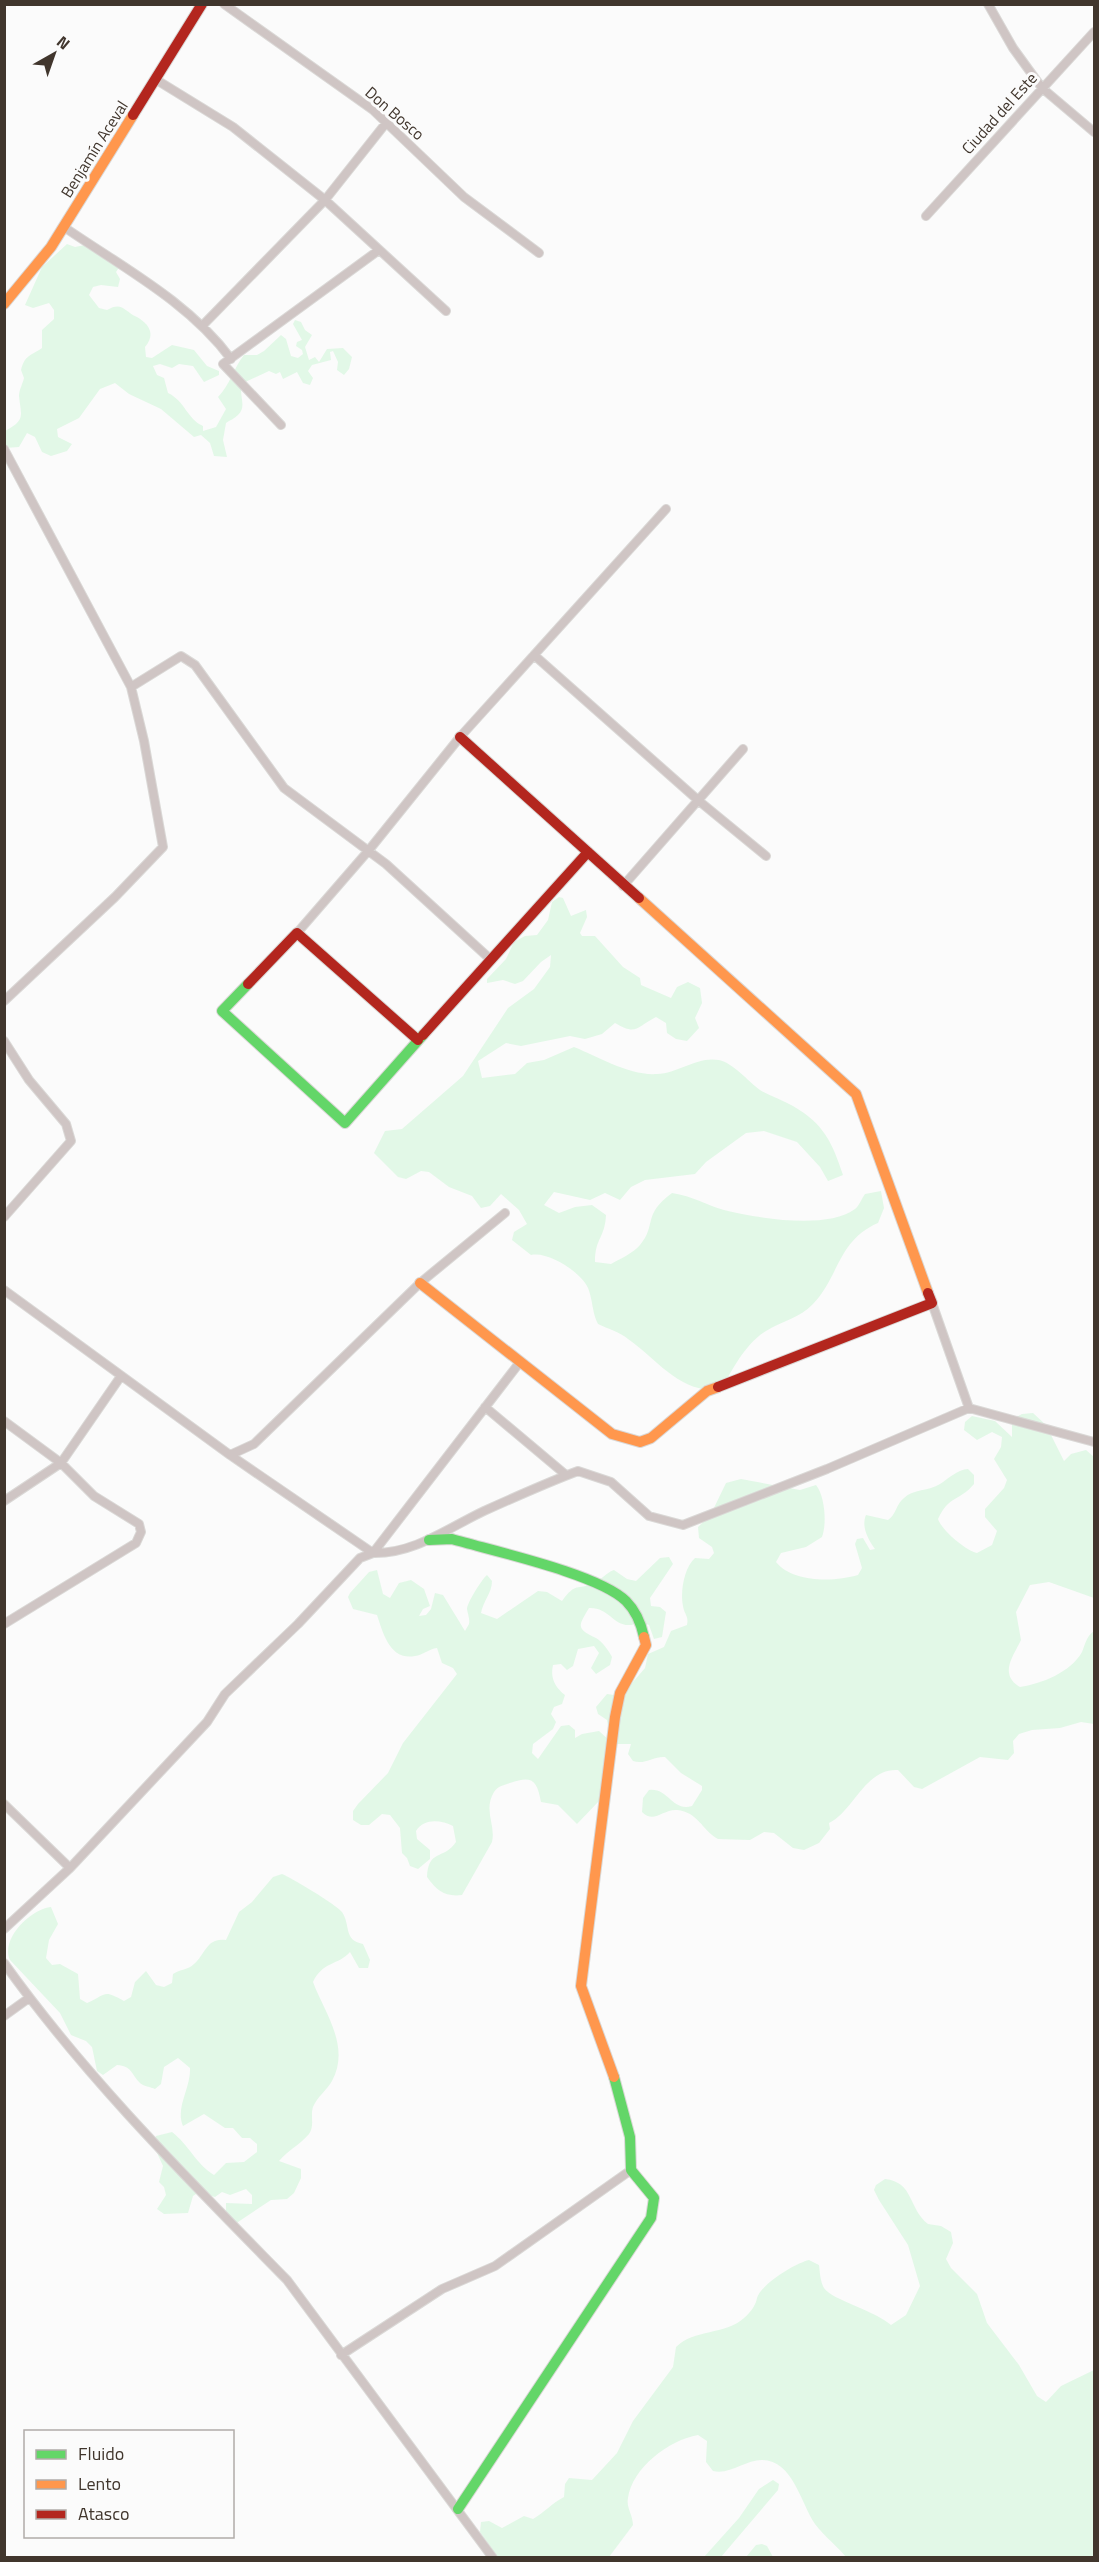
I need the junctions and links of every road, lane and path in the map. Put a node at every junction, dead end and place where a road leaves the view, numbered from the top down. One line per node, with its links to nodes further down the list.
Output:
1 (202, 4): 5 (street, Benjamín Aceval)
2 (224, 4): 7 (street, Don Bosco)
3 (988, 4): 6 (street)
4 (1095, 32): 6 (street, Ciudad del Este)
5 (155, 79): 9 (street); 11 (street, Benjamín Aceval)
6 (1042, 88): 8 (street); 10 (street, Ciudad del Este)
7 (386, 123): 9 (street); 13 (street, Don Bosco)
8 (1095, 132)
9 (325, 200): 12 (street); 16 (street)
10 (926, 216)
11 (64, 227): 14 (street, Benjamín Aceval); 16 (street)
12 (380, 250): 15 (street); 17 (street)
13 (539, 253)
14 (4, 304)
15 (446, 311)
16 (203, 326): 17 (street)
17 (231, 359): 18 (street)
18 (281, 425)
19 (4, 449): 22 (street)
20 (666, 509): 21 (street)
21 (534, 655): 23 (street); 25 (street)
22 (131, 687): 26 (street); 32 (street)
23 (460, 737): 26 (street); 27 (street)
24 (743, 749): 25 (street)
25 (699, 801): 28 (street); 29 (street)
26 (369, 850): 30 (street); 31 (street)
27 (588, 852): 29 (street); 31 (street)
28 (766, 856)
29 (623, 886): 39 (street)
30 (297, 933): 33 (street); 33 (street)
31 (489, 957): 33 (street)
32 (4, 1001)
33 (418, 1040)
34 (4, 1041): 36 (street)
35 (506, 1213): 37 (street)
36 (4, 1217)
37 (420, 1283): 40 (street); 46 (street)
38 (4, 1290): 41 (street)
39 (932, 1303): 40 (street); 43 (street)
40 (520, 1362): 42 (street)
41 (122, 1376): 46 (street); 47 (street)
42 (485, 1407): 48 (street); 51 (street)
43 (969, 1408): 45 (street); 48 (street)
44 (4, 1421): 47 (street)
45 (1095, 1442)
46 (230, 1455): 51 (street)
47 (61, 1463): 49 (street); 52 (street)
48 (566, 1475): 50 (street)
49 (4, 1501)
50 (429, 1540): 51 (street); 59 (street)
51 (373, 1552): 54 (street)
52 (4, 1624)
53 (4, 1804): 54 (street)
54 (70, 1868): 55 (street)
55 (4, 1929)
56 (4, 1963): 57 (street)
57 (29, 1998): 58 (street); 60 (street)
58 (4, 2016)
59 (631, 2170): 60 (street); 61 (street)
60 (341, 2355): 61 (street)
61 (458, 2509): 62 (street)
62 (493, 2558)

